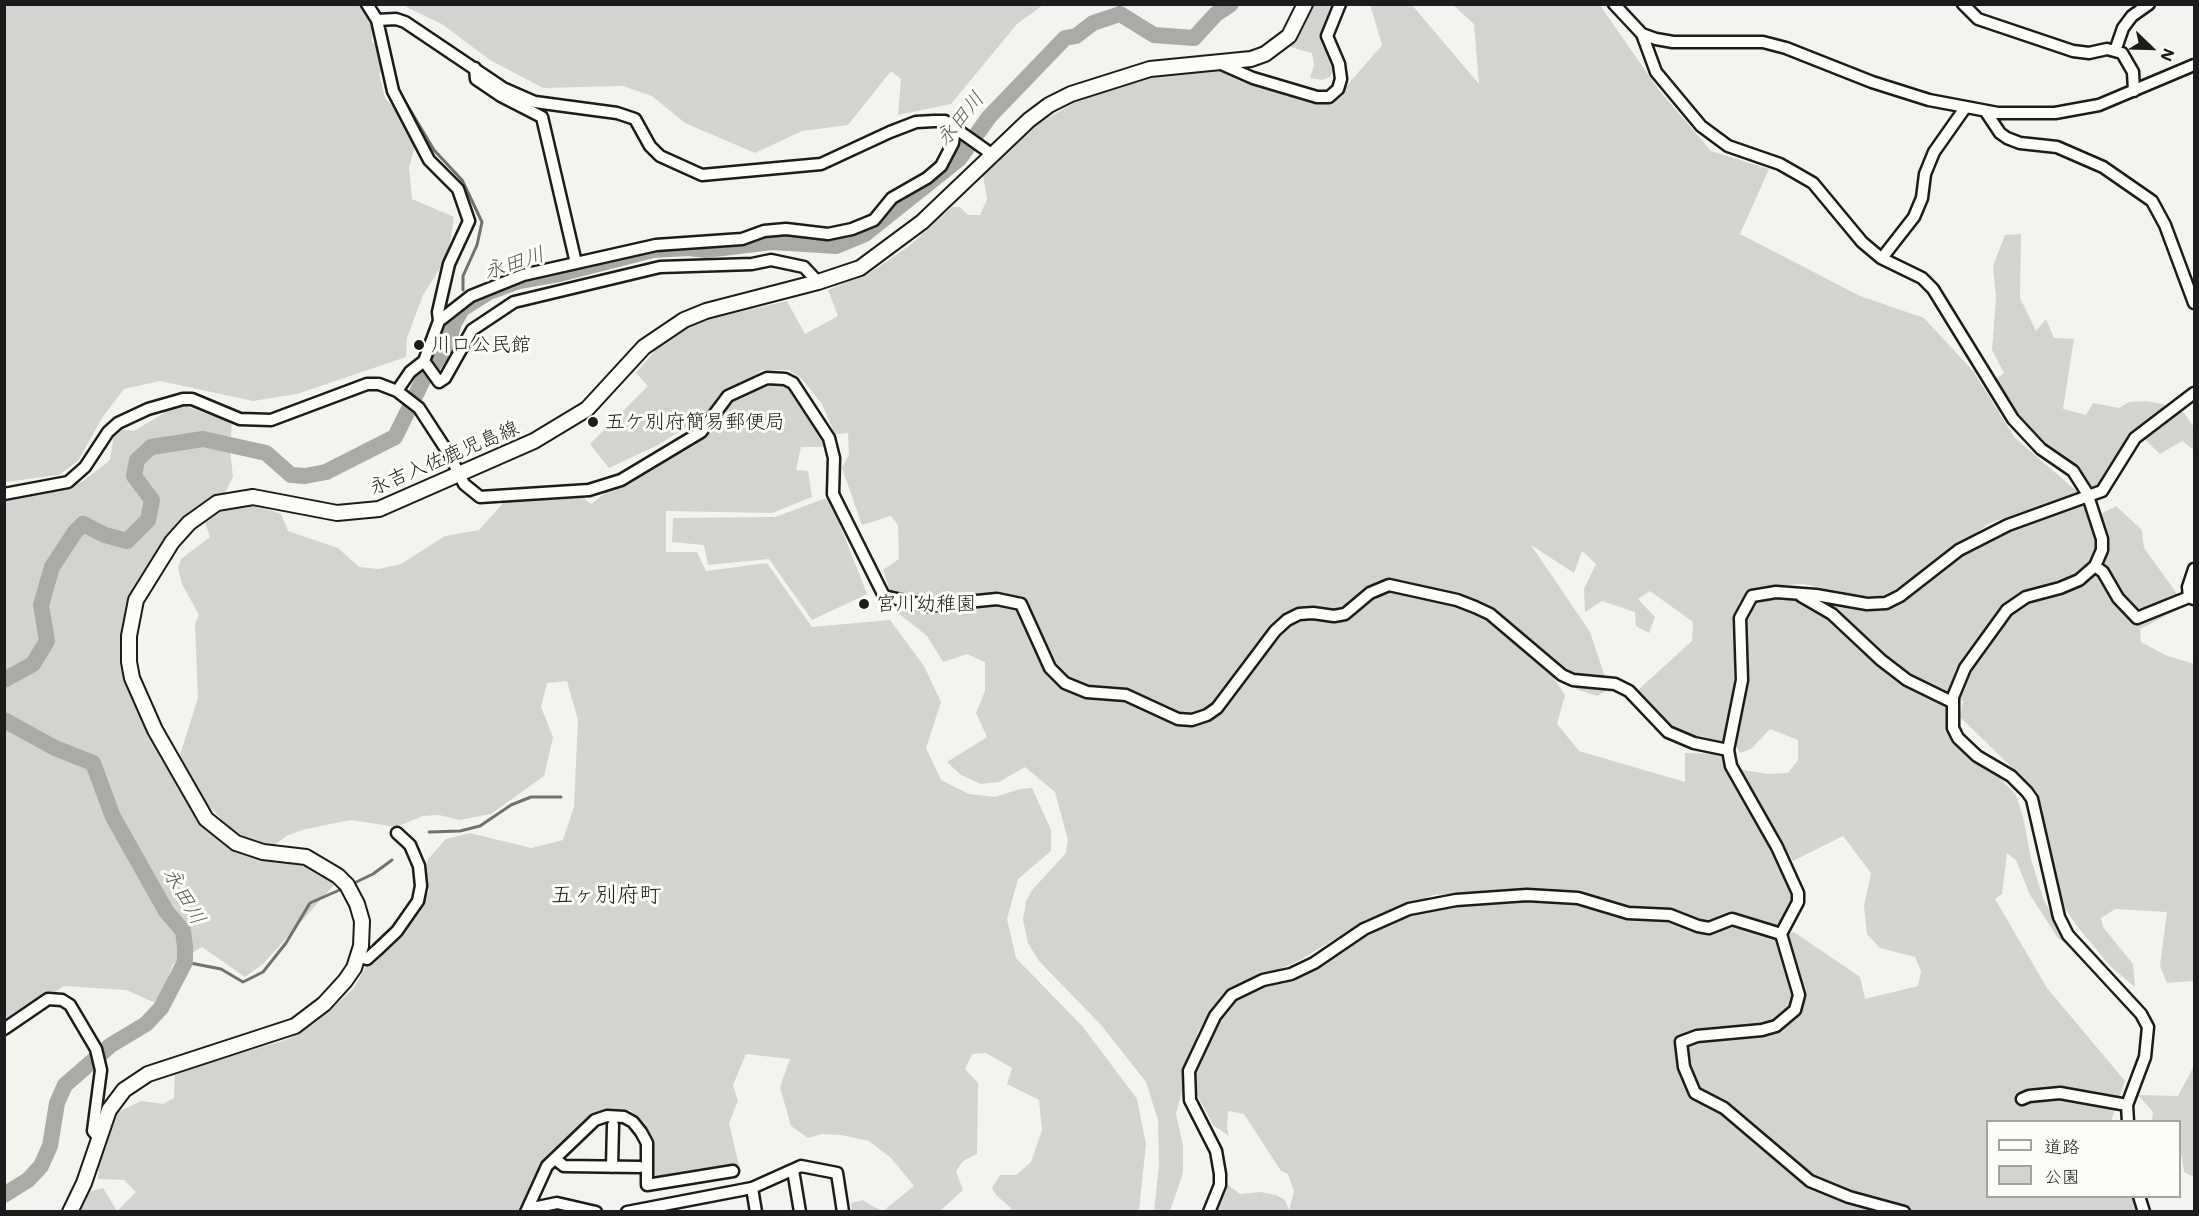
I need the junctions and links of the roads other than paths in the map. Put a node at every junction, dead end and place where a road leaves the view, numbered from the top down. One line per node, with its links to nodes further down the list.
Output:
1 (367, 4): 7 (street)
2 (1305, 4): 10 (main road, 永吉入佐鹿児島線)
3 (1340, 4): 10 (street)
4 (1614, 4): 8 (street)
5 (1963, 4): 9 (street)
6 (2148, 4): 9 (street)
7 (377, 20): 12 (street); 22 (street)
8 (1641, 34): 14 (street); 18 (street)
9 (2115, 51): 13 (street)
10 (1219, 63): 17 (main road, 永吉入佐鹿児島線)
11 (2194, 65): 13 (street)
12 (475, 68): 16 (street); 19 (street)
13 (2134, 91): 15 (street)
14 (1965, 108): 15 (street); 18 (street)
15 (1986, 112): 21 (street)
16 (958, 130): 17 (street); 19 (street)
17 (988, 151): 20 (main road, 永吉入佐鹿児島線)
18 (1882, 258): 28 (street)
19 (576, 263): 22 (street)
20 (818, 282): 23 (street); 26 (main road, 永吉入佐鹿児島線)
21 (2194, 303)
22 (439, 321): 23 (street)
23 (426, 364): 24 (street)
24 (397, 391): 26 (street); 27 (street)
25 (2194, 393): 28 (street)
26 (459, 474): 34 (street); 37 (main road, 永吉入佐鹿児島線)
27 (4, 494)
28 (2089, 497): 29 (street); 31 (street)
29 (2095, 566): 32 (street); 33 (street)
30 (2194, 569): 32 (street)
31 (1799, 594): 33 (street); 34 (street)
32 (2192, 598)
33 (1952, 702): 40 (street)
34 (1728, 750): 36 (street)
35 (397, 833): 37 (street)
36 (1781, 934): 57 (street); 58 (street)
37 (360, 951): 43 (main road)
38 (4, 1029): 43 (street)
39 (2022, 1099): 40 (street)
40 (2127, 1105): 41 (street)
41 (2128, 1120)
42 (613, 1125): 45 (street)
43 (98, 1137): 51 (main road)
44 (555, 1159): 45 (street); 48 (street); 50 (street)
45 (612, 1167): 46 (street)
46 (640, 1167)
47 (793, 1170): 49 (street); 55 (street); 56 (street)
48 (733, 1171)
49 (752, 1188): 53 (street); 54 (street)
50 (527, 1210): 52 (street)
51 (70, 1212)
52 (596, 1212)
53 (627, 1212)
54 (756, 1212)
55 (800, 1212)
56 (843, 1212)
57 (1209, 1212)
58 (1904, 1212)

